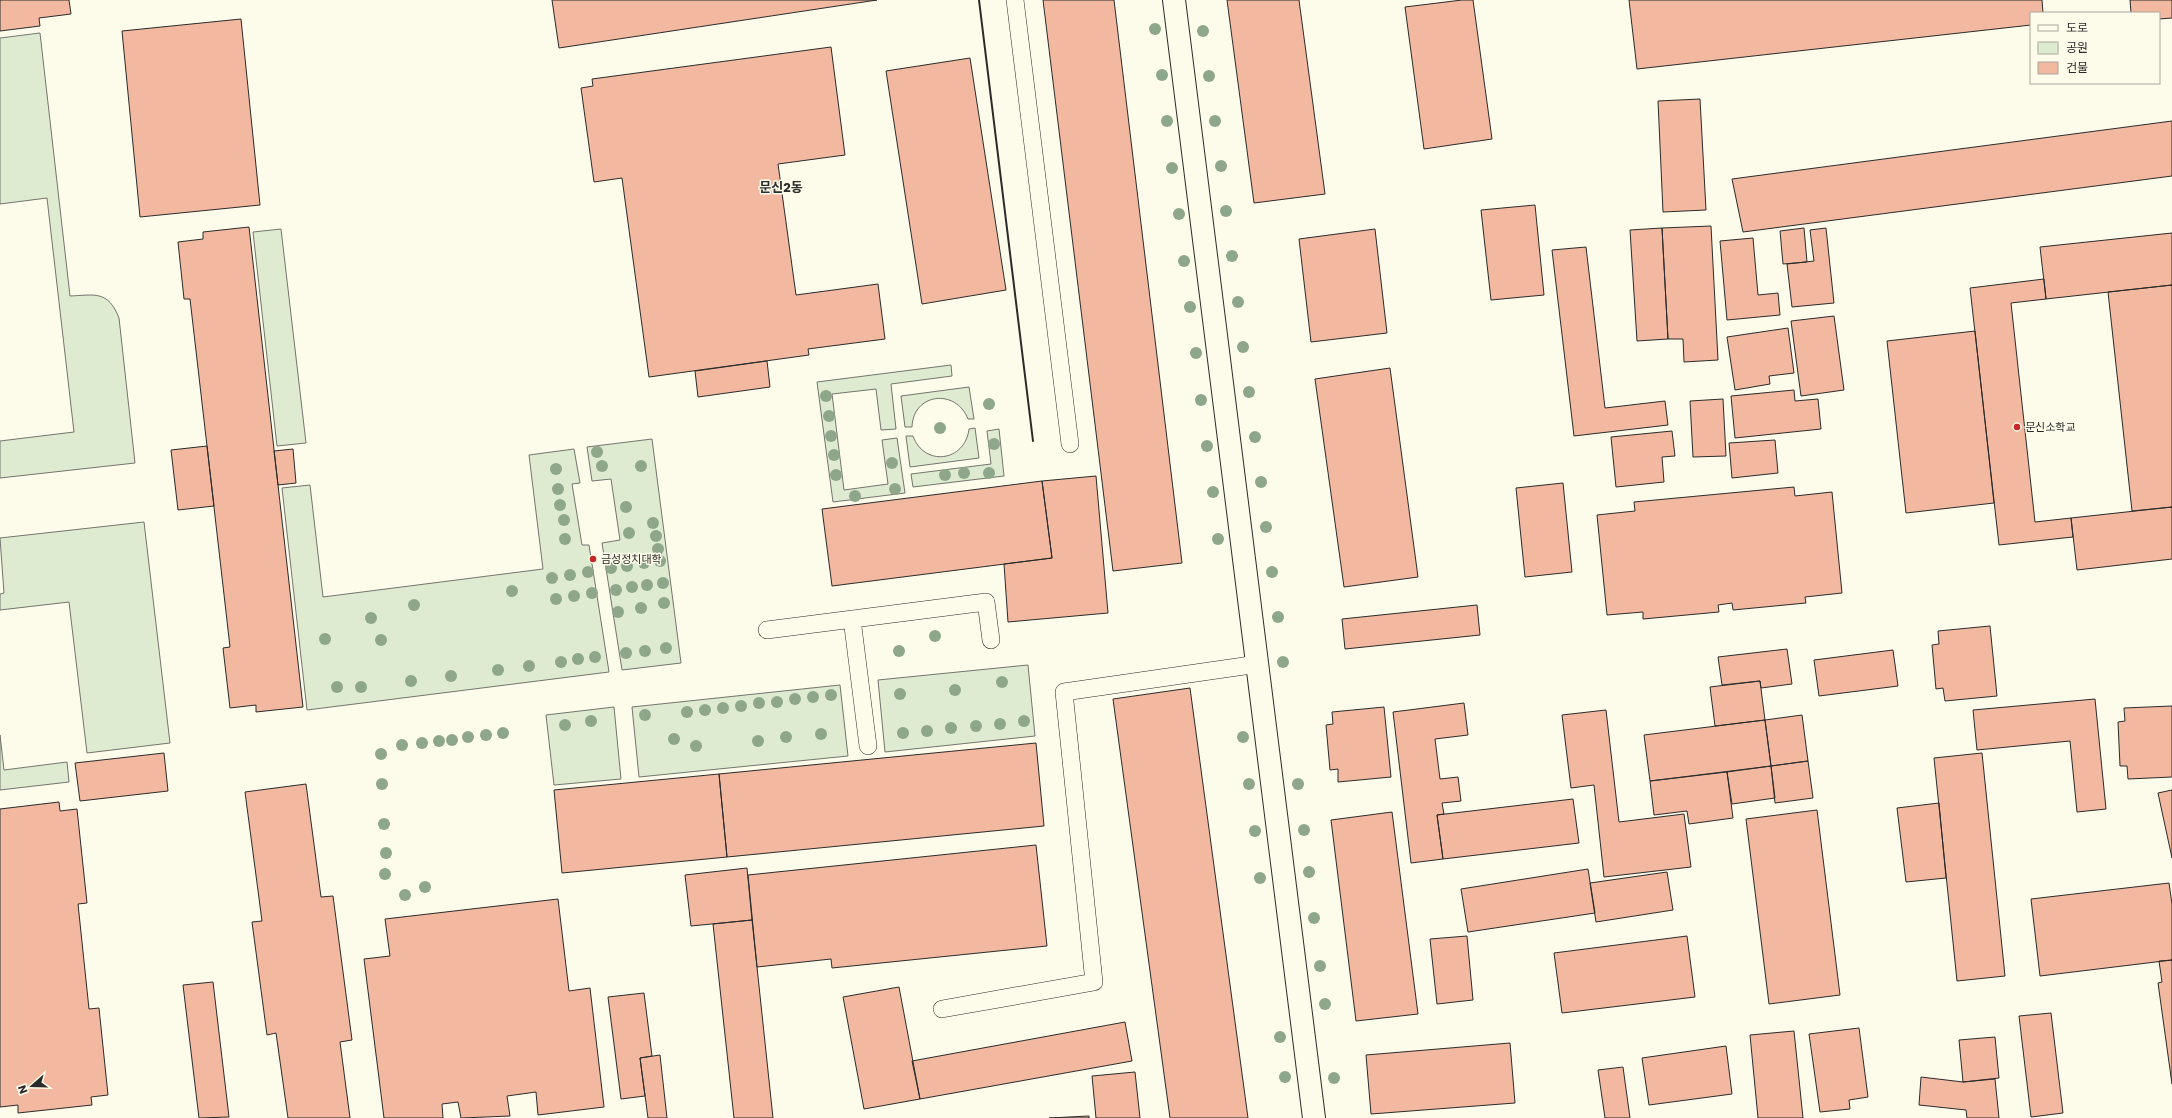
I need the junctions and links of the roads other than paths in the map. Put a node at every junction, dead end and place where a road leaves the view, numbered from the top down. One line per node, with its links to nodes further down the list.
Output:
1 (1015, 0): 3 (lane)
2 (1174, 0): 7 (main road)
3 (1070, 444)
4 (852, 619): 5 (lane); 6 (lane); 8 (lane)
5 (767, 630)
6 (991, 640)
7 (1258, 664): 9 (lane); 10 (main road)
8 (868, 746)
9 (942, 1009)
10 (1314, 1118)

